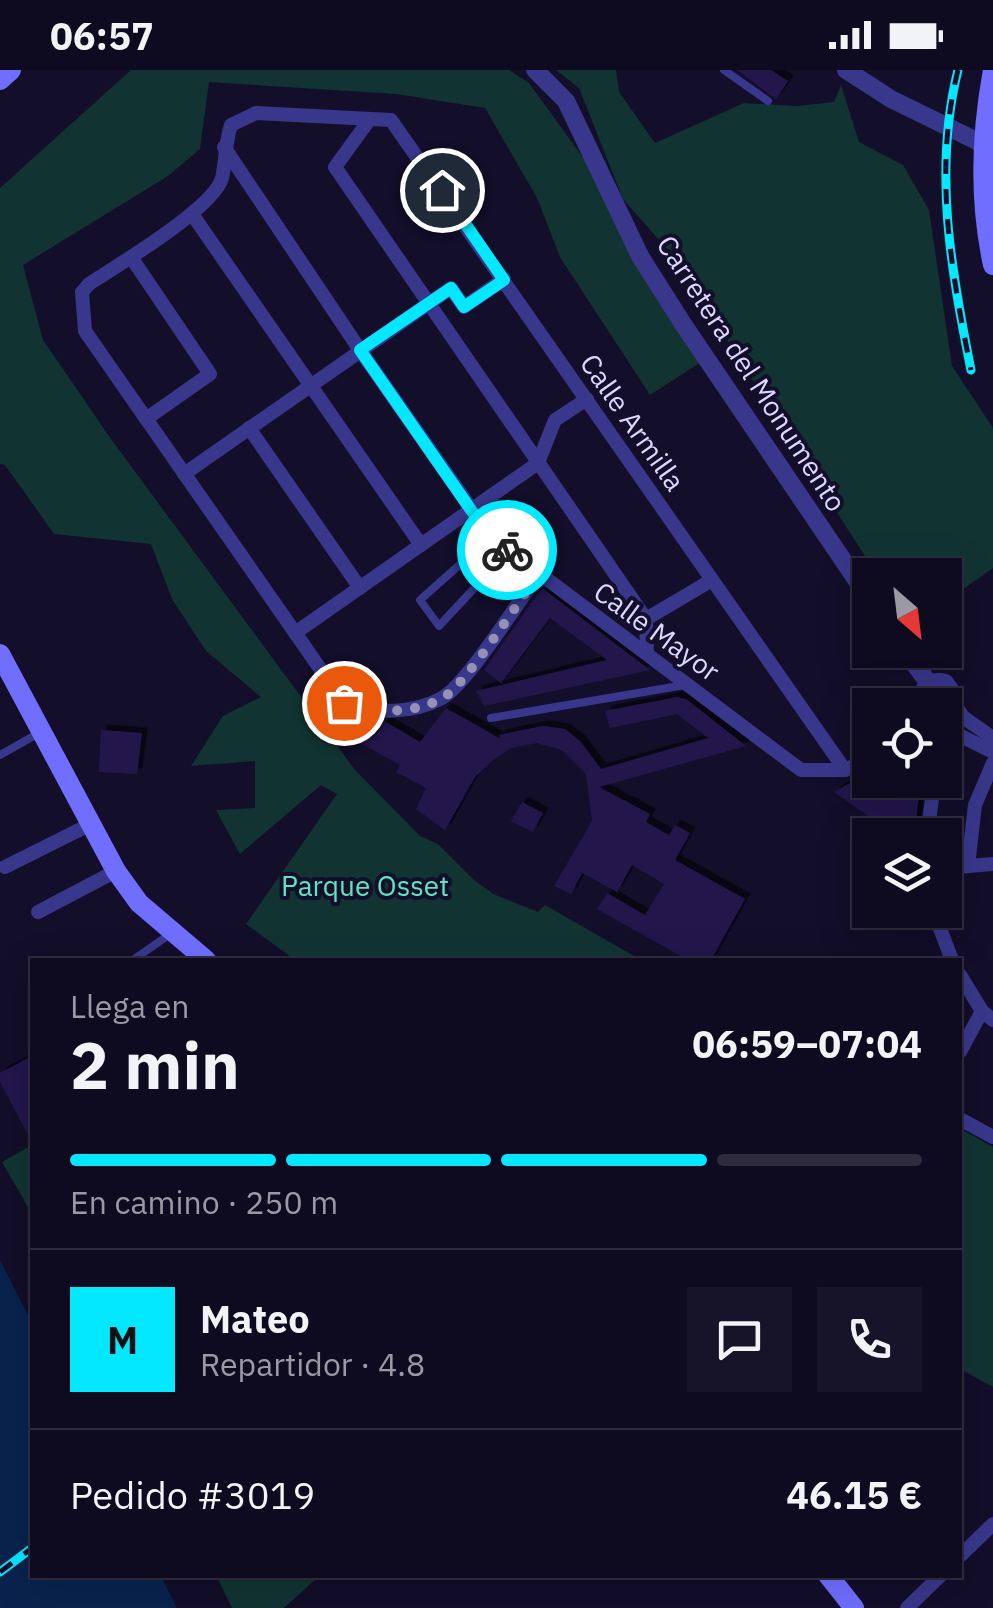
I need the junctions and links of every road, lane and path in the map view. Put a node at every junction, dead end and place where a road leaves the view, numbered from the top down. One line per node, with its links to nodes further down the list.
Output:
1 (12, 70): 6 (main road)
2 (535, 70): 27 (street, Carretera del Monumento)
3 (724, 70): 7 (lane)
4 (846, 70): 10 (street)
5 (993, 70): 13 (main road, bridge)
6 (0, 80)
7 (768, 101)
8 (370, 119): 9 (street); 14 (street, Calle Armilla); 15 (street)
9 (224, 146): 11 (street); 16 (street, Calle Mayor)
10 (993, 150)
11 (192, 214): 12 (street); 17 (street)
12 (131, 256): 19 (street); 19 (street)
13 (993, 265)
14 (504, 280): 15 (street); 18 (street, Calle Armilla)
15 (428, 304): 16 (street); 21 (street)
16 (360, 350): 17 (street); 23 (street, Calle Mayor)
17 (310, 385): 20 (street); 25 (street)
18 (587, 399): 21 (street); 29 (street, Calle Armilla)
19 (146, 419): 22 (street)
20 (249, 428): 22 (street); 30 (street)
21 (538, 463): 23 (street); 31 (street)
22 (184, 474): 32 (street)
23 (471, 510): 24 (street, Calle Mayor); 25 (street)
24 (491, 537): 26 (street, Calle Mayor); 26 (lane)
25 (421, 545): 30 (street)
26 (509, 551): 28 (street, Calle Mayor)
27 (852, 574)
28 (538, 575): 32 (street); 33 (street, Calle Mayor)
29 (712, 580): 31 (street); 49 (street, Calle Armilla)
30 (360, 588): 32 (street)
31 (646, 619): 33 (street)
32 (296, 633)
33 (646, 653): 37 (street, Calle Mayor)
34 (0, 654): 42 (main road)
35 (918, 668): 36 (street)
36 (928, 682): 38 (street); 39 (street)
37 (690, 684): 41 (lane); 49 (street, Calle Mayor)
38 (924, 688)
39 (954, 688)
40 (962, 716): 44 (street)
41 (491, 718)
42 (43, 730): 46 (lane); 50 (main road)
43 (962, 736): 45 (street)
44 (993, 738)
45 (993, 752)
46 (0, 755)
47 (993, 763): 52 (street)
48 (852, 767): 49 (street)
49 (845, 770)
50 (90, 824): 53 (street); 55 (main road)
51 (993, 864): 52 (street)
52 (968, 866): 54 (street)
53 (4, 867)
54 (962, 867)
55 (116, 871): 56 (street); 58 (main road)
56 (38, 912)
57 (940, 928): 61 (street)
58 (173, 932): 59 (lane); 60 (main road)
59 (136, 958)
60 (204, 958)
61 (951, 958)
62 (962, 978): 63 (street)
63 (988, 1015): 64 (street)
64 (962, 1049)
65 (962, 1120): 66 (street)
66 (993, 1137)
67 (993, 1524): 68 (street)
68 (962, 1554)
69 (830, 1578): 71 (main road)
70 (938, 1578): 72 (street)
71 (854, 1608)
72 (907, 1608)

